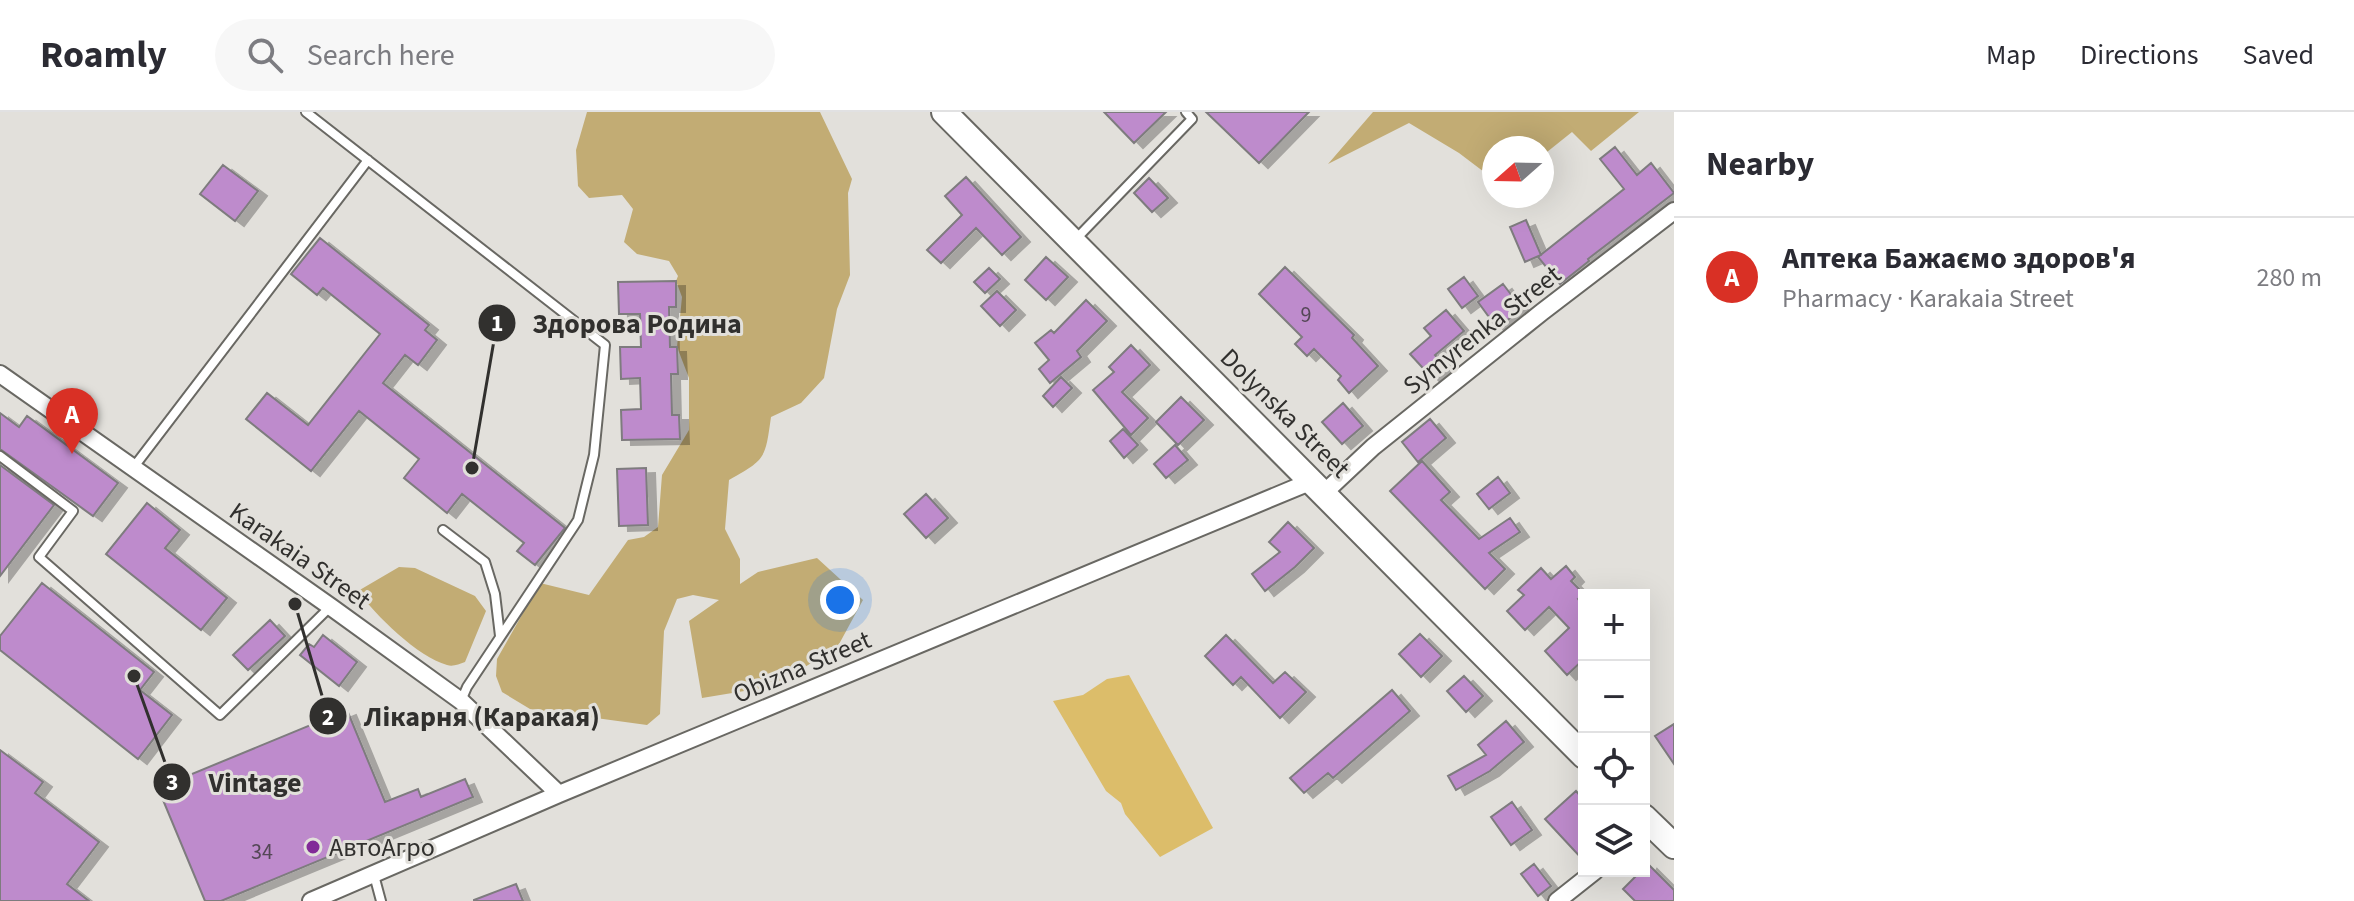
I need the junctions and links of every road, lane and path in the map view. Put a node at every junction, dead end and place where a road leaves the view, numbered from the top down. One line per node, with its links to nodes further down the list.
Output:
1 (306, 112): 4 (lane)
2 (944, 112): 6 (main road, Dolynska Street)
3 (1186, 112): 6 (lane)
4 (368, 160): 9 (lane); 13 (lane)
5 (1674, 211): 10 (street, Symyrenka Street)
6 (1073, 241): 10 (main road, Dolynska Street)
7 (0, 374): 9 (street, Karakaia Street)
8 (0, 456): 12 (lane)
9 (132, 469): 12 (street, Karakaia Street)
10 (1318, 487): 15 (main road, Dolynska Street); 16 (street, Obizna Street)
11 (443, 530): 13 (lane)
12 (331, 607): 14 (street, Karakaia Street)
13 (500, 637): 14 (lane)
14 (461, 701): 16 (street, Karakaia Street)
15 (1578, 750)
16 (559, 794): 17 (street, Obizna Street)
17 (374, 874): 19 (street, Obizna Street); 20 (lane)
18 (1587, 877): 21 (street)
19 (311, 901)
20 (381, 901)
21 (1557, 901)

